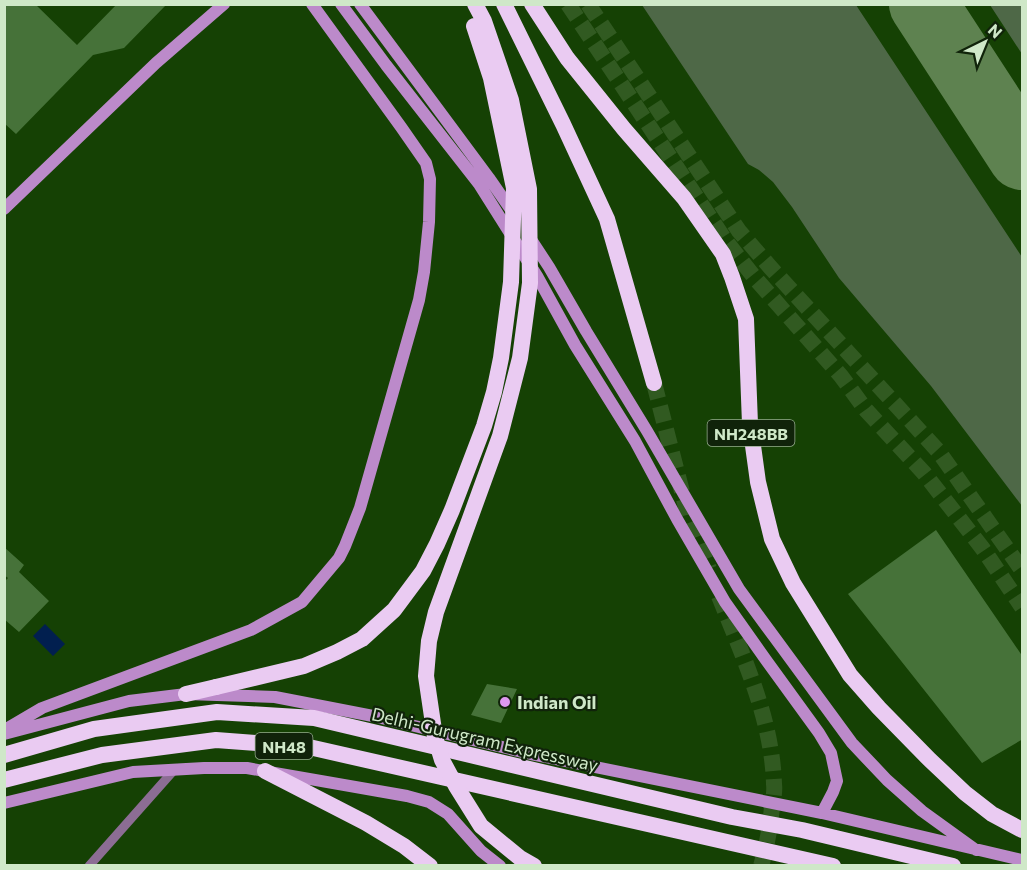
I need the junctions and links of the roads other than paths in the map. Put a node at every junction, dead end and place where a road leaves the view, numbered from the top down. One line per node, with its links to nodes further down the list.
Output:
1 (224, 4): 9 (main road)
2 (312, 4): 12 (main road)
3 (341, 4): 18 (main road)
4 (360, 4): 20 (main road)
5 (468, 4): 11 (highway, bridge)
6 (475, 4): 25 (highway, bridge)
7 (504, 4): 10 (highway)
8 (532, 4): 19 (highway, NH248BB)
9 (4, 209)
10 (654, 383)
11 (186, 694): 12 (main road); 18 (main road)
12 (4, 732)
13 (4, 755): 27 (highway, Delhi-Gurugram Expressway / NH48)
14 (175, 768): 15 (main road); 17 (main road); 22 (street)
15 (266, 771): 23 (highway); 24 (main road)
16 (4, 780): 26 (highway, NH48)
17 (4, 803)
18 (822, 813): 20 (main road)
19 (1023, 830)
20 (976, 850): 21 (main road)
21 (1023, 861)
22 (89, 866)
23 (430, 866)
24 (500, 866)
25 (534, 866)
26 (832, 866)
27 (953, 866)

